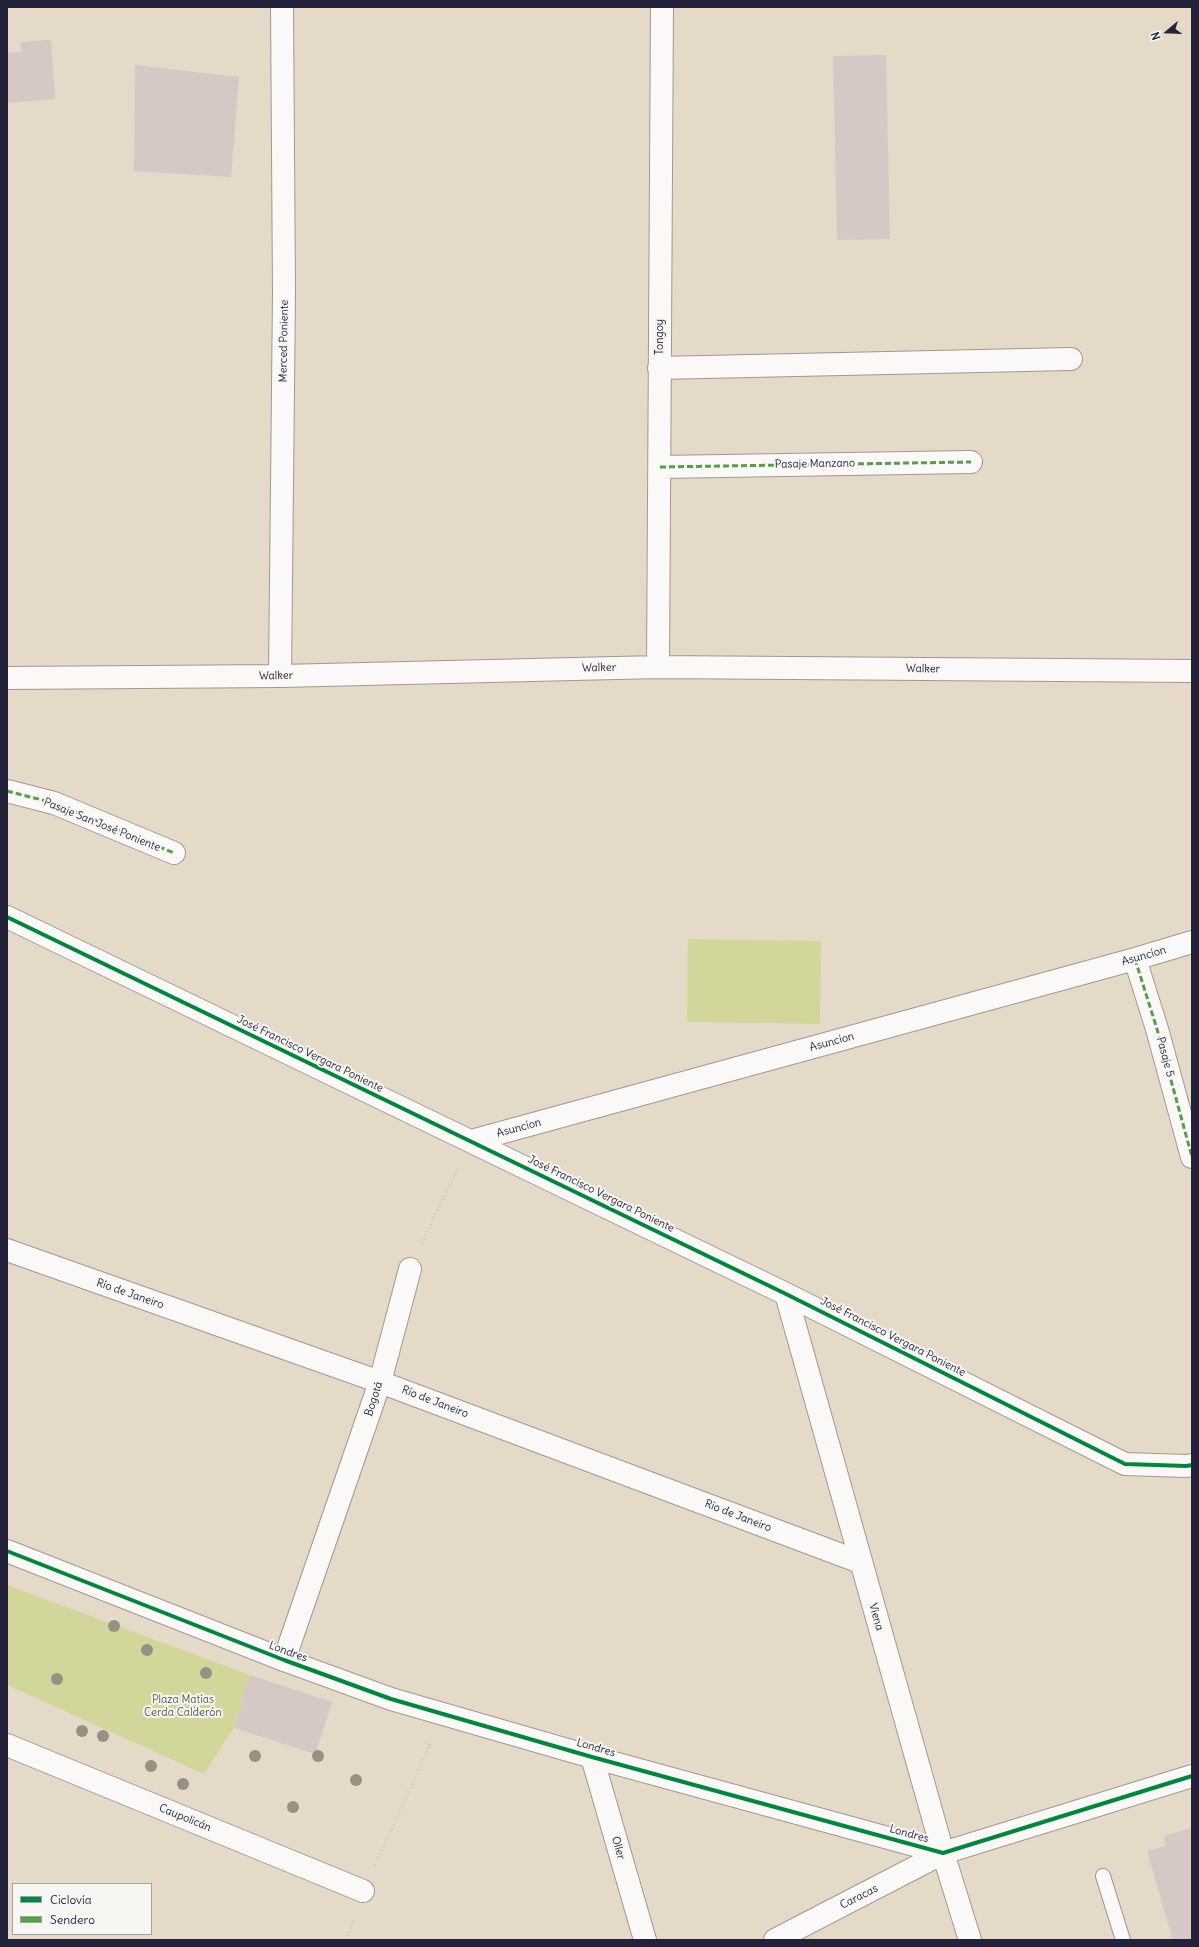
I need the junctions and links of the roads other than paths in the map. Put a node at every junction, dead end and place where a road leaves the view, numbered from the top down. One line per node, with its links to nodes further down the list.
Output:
1 (282, 7): 9 (street, Merced Poniente)
2 (662, 7): 4 (street, Tongoy)
3 (1072, 359): 4 (street)
4 (659, 368): 6 (street, Tongoy)
5 (970, 462): 6 (street, Pasaje Manzano)
6 (660, 467): 7 (street, Tongoy)
7 (658, 667): 8 (street, Walker); 9 (street, Walker)
8 (1192, 671)
9 (280, 676): 10 (street, Walker)
10 (7, 678)
11 (7, 791): 12 (street, Pasaje San José Poniente)
12 (174, 853)
13 (7, 917): 16 (street, José Francisco Vergara Poniente)
14 (1192, 942): 15 (street, Asuncíon)
15 (1135, 959): 16 (street, Asuncíon); 17 (street, Pasaje 5)
16 (471, 1141): 20 (street, José Francisco Vergara Poniente)
17 (1192, 1157)
18 (7, 1250): 21 (street, Río de Janeiro)
19 (410, 1269): 21 (street, Bogotá)
20 (786, 1294): 22 (street, José Francisco Vergara Poniente); 24 (street, Viena)
21 (380, 1382): 24 (street, Río de Janeiro); 25 (street, Bogotá)
22 (1192, 1465)
23 (7, 1551): 25 (street, Londres)
24 (860, 1562): 29 (street, Viena)
25 (284, 1660): 27 (street, Londres)
26 (7, 1745): 31 (street, Caupolicán)
27 (592, 1756): 29 (street, Londres); 32 (street, Oller)
28 (1192, 1776): 29 (street)
29 (943, 1853): 33 (street, Caracas); 34 (street, Viena)
30 (1103, 1876): 35 (lane)
31 (363, 1891)
32 (645, 1940)
33 (775, 1940)
34 (970, 1940)
35 (1123, 1940)

